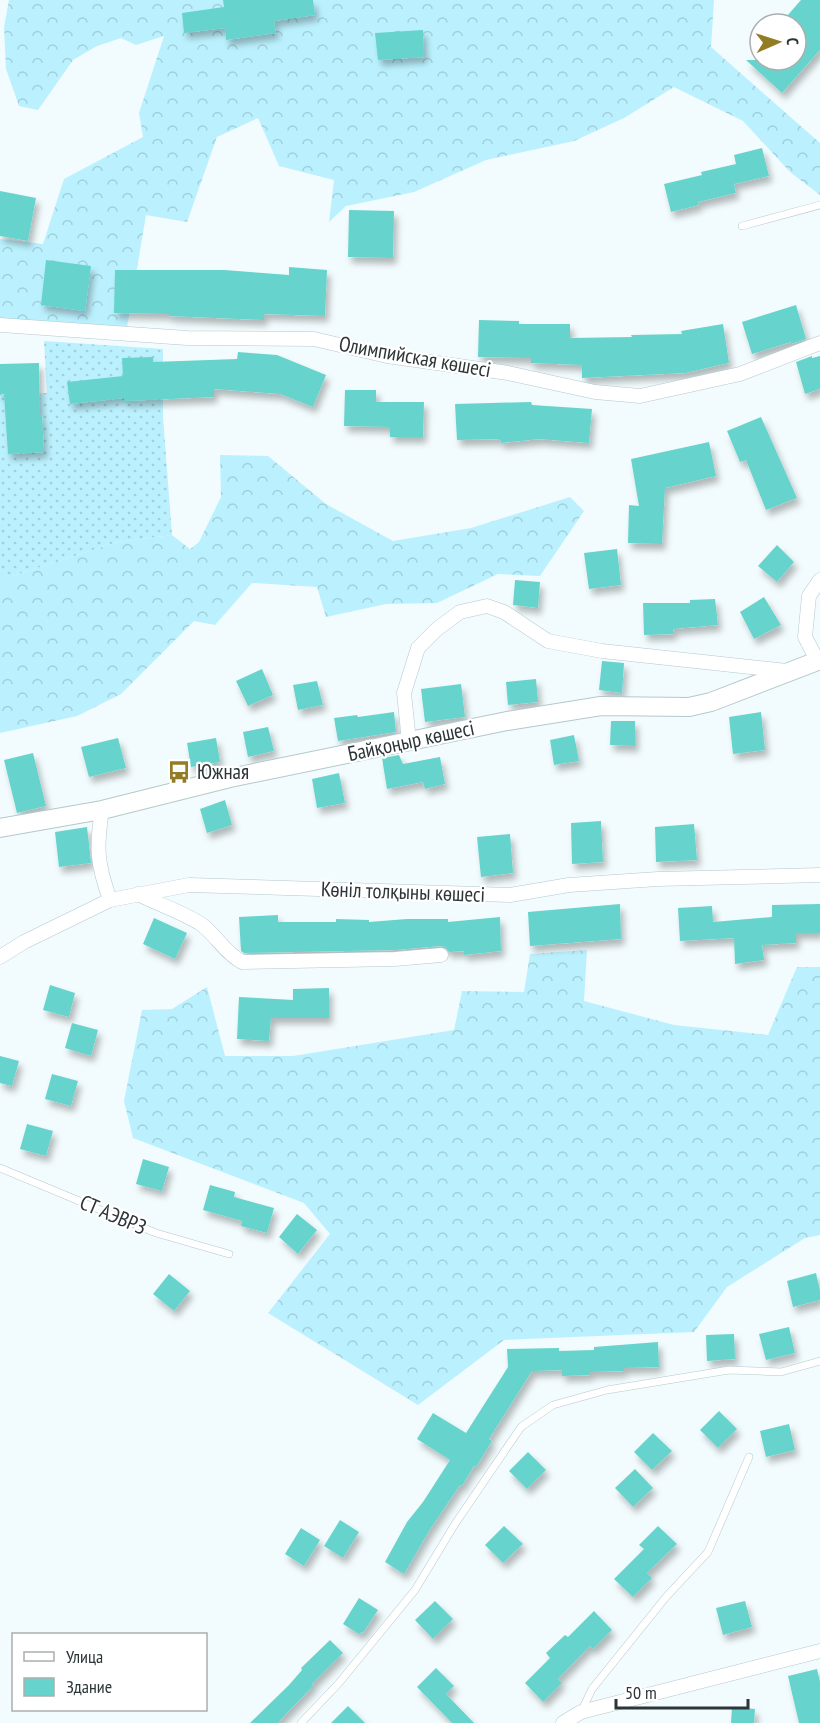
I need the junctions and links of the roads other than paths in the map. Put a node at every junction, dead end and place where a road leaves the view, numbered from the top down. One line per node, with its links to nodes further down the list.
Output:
1 (820, 205): 2 (lane)
2 (742, 226)
3 (0, 325): 4 (street, Олимпийская көшесі)
4 (820, 343)
5 (820, 580): 6 (street)
6 (818, 660): 7 (street, Байқоңыр көшесі)
7 (788, 671): 8 (street, Байқоңыр көшесі); 8 (street)
8 (409, 741): 9 (street, Байқоңыр көшесі)
9 (102, 810): 10 (street, Байқоңыр көшесі); 13 (street)
10 (0, 828)
11 (820, 875): 12 (street, Көніл толқыны көшесі)
12 (138, 894): 13 (street, Көніл толқыны көшесі); 14 (street)
13 (110, 900): 15 (street, Көніл толқыны көшесі)
14 (441, 955)
15 (0, 957)
16 (0, 1168): 17 (lane, СТ АЭВРЗ)
17 (229, 1254)
18 (820, 1361): 22 (lane)
19 (749, 1457): 21 (lane)
20 (820, 1651): 21 (street)
21 (581, 1712): 23 (street)
22 (301, 1723)
23 (563, 1723)

